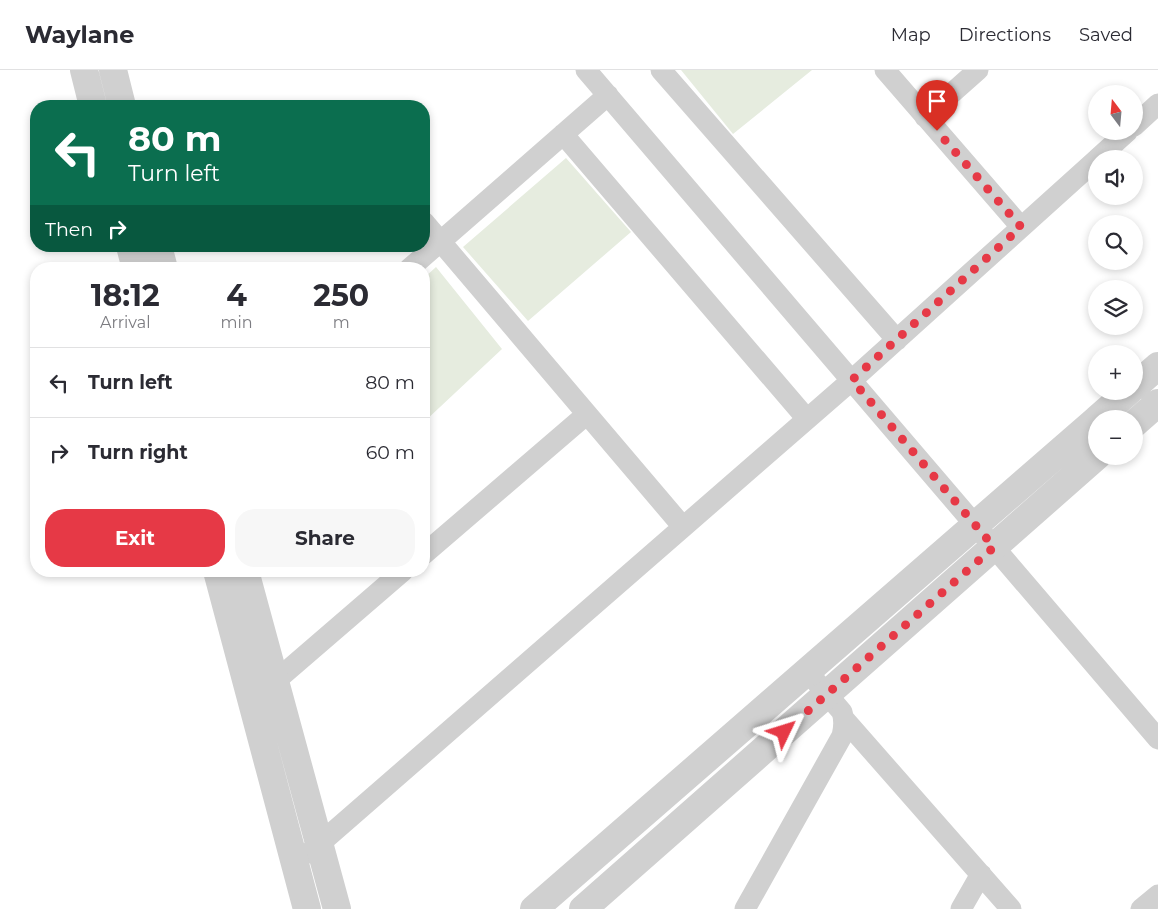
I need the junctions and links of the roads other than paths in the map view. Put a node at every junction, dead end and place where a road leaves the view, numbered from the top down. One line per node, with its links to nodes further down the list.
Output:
1 (84, 70): 8 (street)
2 (113, 70): 9 (street)
3 (586, 70): 7 (street)
4 (661, 70): 23 (street)
5 (885, 70): 11 (street)
6 (978, 70): 11 (street)
7 (608, 95): 13 (street); 26 (street)
8 (92, 100)
9 (120, 100)
10 (1158, 104): 12 (street)
11 (925, 117): 17 (street)
12 (1143, 118)
13 (563, 134): 19 (street); 32 (street)
14 (1118, 140): 15 (street)
15 (1107, 150)
16 (1088, 167): 17 (street)
17 (1021, 227): 23 (street)
18 (430, 229): 19 (street)
19 (440, 241): 20 (street); 30 (street)
20 (430, 250)
21 (428, 252): 22 (street)
22 (417, 262)
23 (897, 340): 26 (street)
24 (1158, 366): 25 (street)
25 (1143, 379)
26 (852, 380): 32 (street); 35 (street)
27 (1119, 400): 29 (street)
28 (1158, 403): 31 (street)
29 (1107, 410)
30 (587, 414): 36 (street); 38 (street)
31 (1143, 416)
32 (807, 419): 36 (street)
33 (1088, 427): 35 (street)
34 (1088, 464): 37 (street)
35 (976, 525): 37 (street); 42 (street)
36 (683, 527): 48 (street)
37 (994, 547): 44 (street); 47 (street)
38 (430, 549)
39 (219, 577): 45 (street)
40 (247, 577): 43 (street)
41 (396, 577): 43 (street)
42 (807, 671): 44 (street); 54 (street)
43 (275, 681): 45 (street); 48 (street)
44 (827, 694): 46 (street); 55 (street)
45 (252, 701): 49 (street)
46 (844, 719): 50 (street); 56 (street)
47 (1158, 739)
48 (319, 844): 49 (street); 53 (street)
49 (295, 864): 52 (street)
50 (981, 874): 57 (street); 58 (street)
51 (1158, 894): 59 (street)
52 (307, 909)
53 (337, 909)
54 (534, 909)
55 (583, 909)
56 (745, 909)
57 (961, 909)
58 (1012, 909)
59 (1141, 909)

